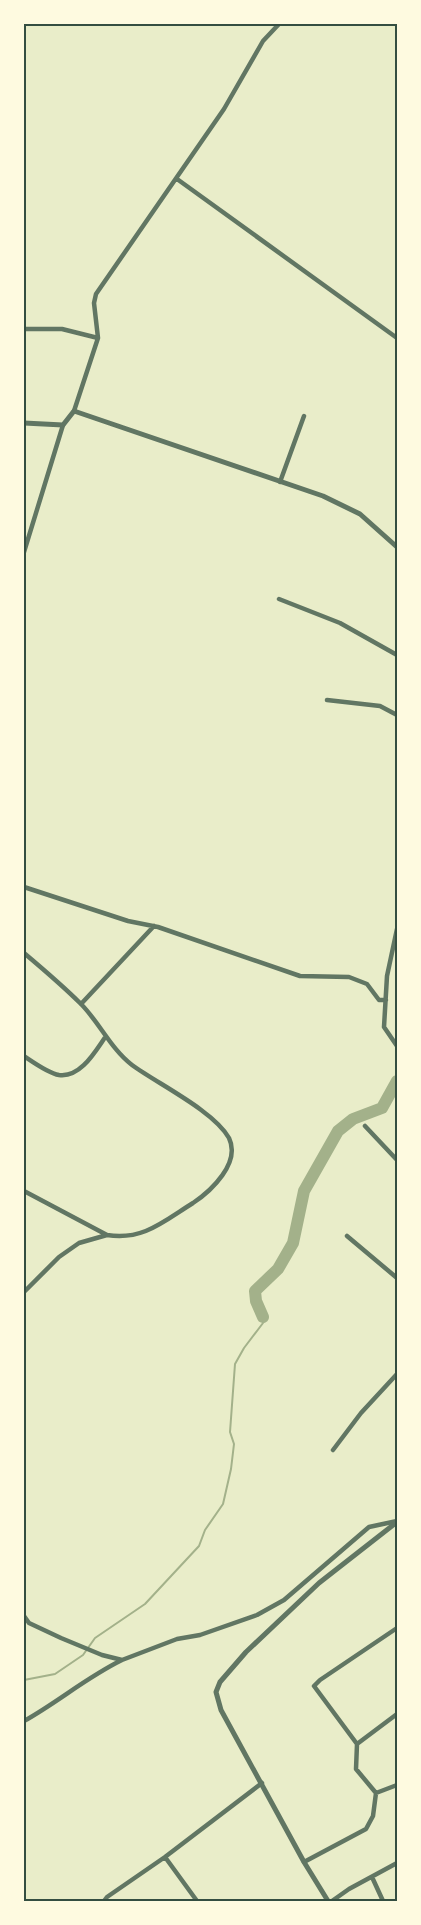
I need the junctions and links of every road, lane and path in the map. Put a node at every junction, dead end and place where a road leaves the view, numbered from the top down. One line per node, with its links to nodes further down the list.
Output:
1 (279, 24): 2 (street)
2 (177, 179): 4 (street); 5 (street)
3 (24, 329): 4 (street)
4 (98, 338): 6 (street)
5 (397, 338)
6 (74, 411): 9 (street); 10 (street)
7 (304, 416): 10 (street)
8 (24, 423): 9 (street)
9 (63, 426): 12 (street)
10 (280, 482): 11 (street)
11 (397, 547)
12 (24, 552)
13 (279, 599): 14 (street)
14 (397, 655)
15 (327, 700): 16 (street)
16 (397, 715)
17 (24, 887): 18 (street)
18 (154, 926): 21 (street); 22 (street)
19 (397, 929): 21 (street)
20 (24, 953): 22 (street)
21 (386, 1000): 24 (street)
22 (81, 1004): 23 (street)
23 (106, 1036): 25 (street); 29 (street)
24 (397, 1046)
25 (24, 1056)
26 (365, 1126): 27 (street)
27 (397, 1160)
28 (24, 1191): 29 (street)
29 (107, 1235): 32 (street)
30 (347, 1236): 31 (street)
31 (397, 1278)
32 (24, 1292)
33 (397, 1374): 34 (street)
34 (333, 1450)
35 (397, 1522): 38 (street); 42 (street)
36 (24, 1616): 38 (street)
37 (397, 1628): 41 (street)
38 (122, 1660): 40 (street)
39 (397, 1714): 41 (street)
40 (24, 1721)
41 (356, 1744): 44 (street)
42 (262, 1783): 45 (street); 46 (street)
43 (397, 1785): 44 (street)
44 (376, 1793): 46 (street)
45 (165, 1857): 49 (street); 50 (street)
46 (304, 1862): 51 (street)
47 (397, 1863): 48 (street)
48 (372, 1877): 51 (street); 52 (street)
49 (104, 1901)
50 (197, 1901)
51 (330, 1901)
52 (383, 1901)

